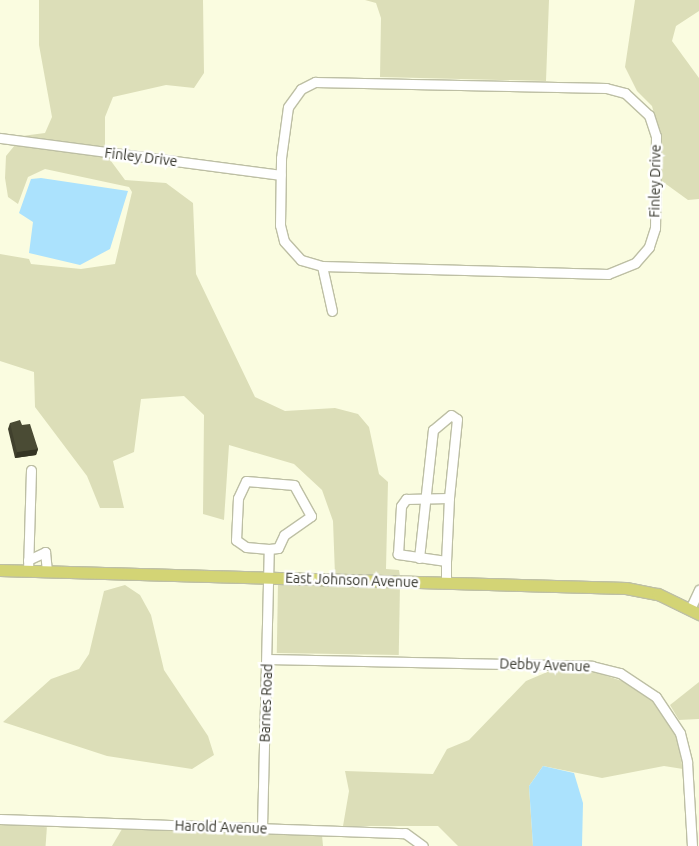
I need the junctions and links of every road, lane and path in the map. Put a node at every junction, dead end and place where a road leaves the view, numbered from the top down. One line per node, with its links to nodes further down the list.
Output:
1 (0, 138): 2 (street, Finley Drive)
2 (282, 175): 3 (street, Finley Drive); 3 (street, Finley Drive)
3 (322, 266): 4 (street)
4 (332, 310)
5 (31, 470): 11 (street)
6 (426, 498): 7 (street); 7 (street); 9 (street); 9 (street)
7 (449, 498): 10 (street)
8 (269, 549): 8 (street); 14 (street, Barnes Road)
9 (419, 558): 10 (street)
10 (446, 561): 15 (street)
11 (28, 565): 12 (main road, East Johnson Avenue); 13 (main road, East Johnson Avenue); 13 (street)
12 (0, 570)
13 (47, 571): 14 (main road, East Johnson Avenue)
14 (269, 578): 15 (main road, East Johnson Avenue); 18 (street, Barnes Road)
15 (446, 583): 17 (main road, East Johnson Avenue)
16 (699, 590): 17 (street)
17 (695, 611)
18 (267, 659): 20 (street, Barnes Road); 22 (street, Debby Avenue)
19 (0, 819): 20 (street, Harold Avenue)
20 (262, 828): 21 (street, Harold Avenue)
21 (422, 846)
22 (692, 846)

